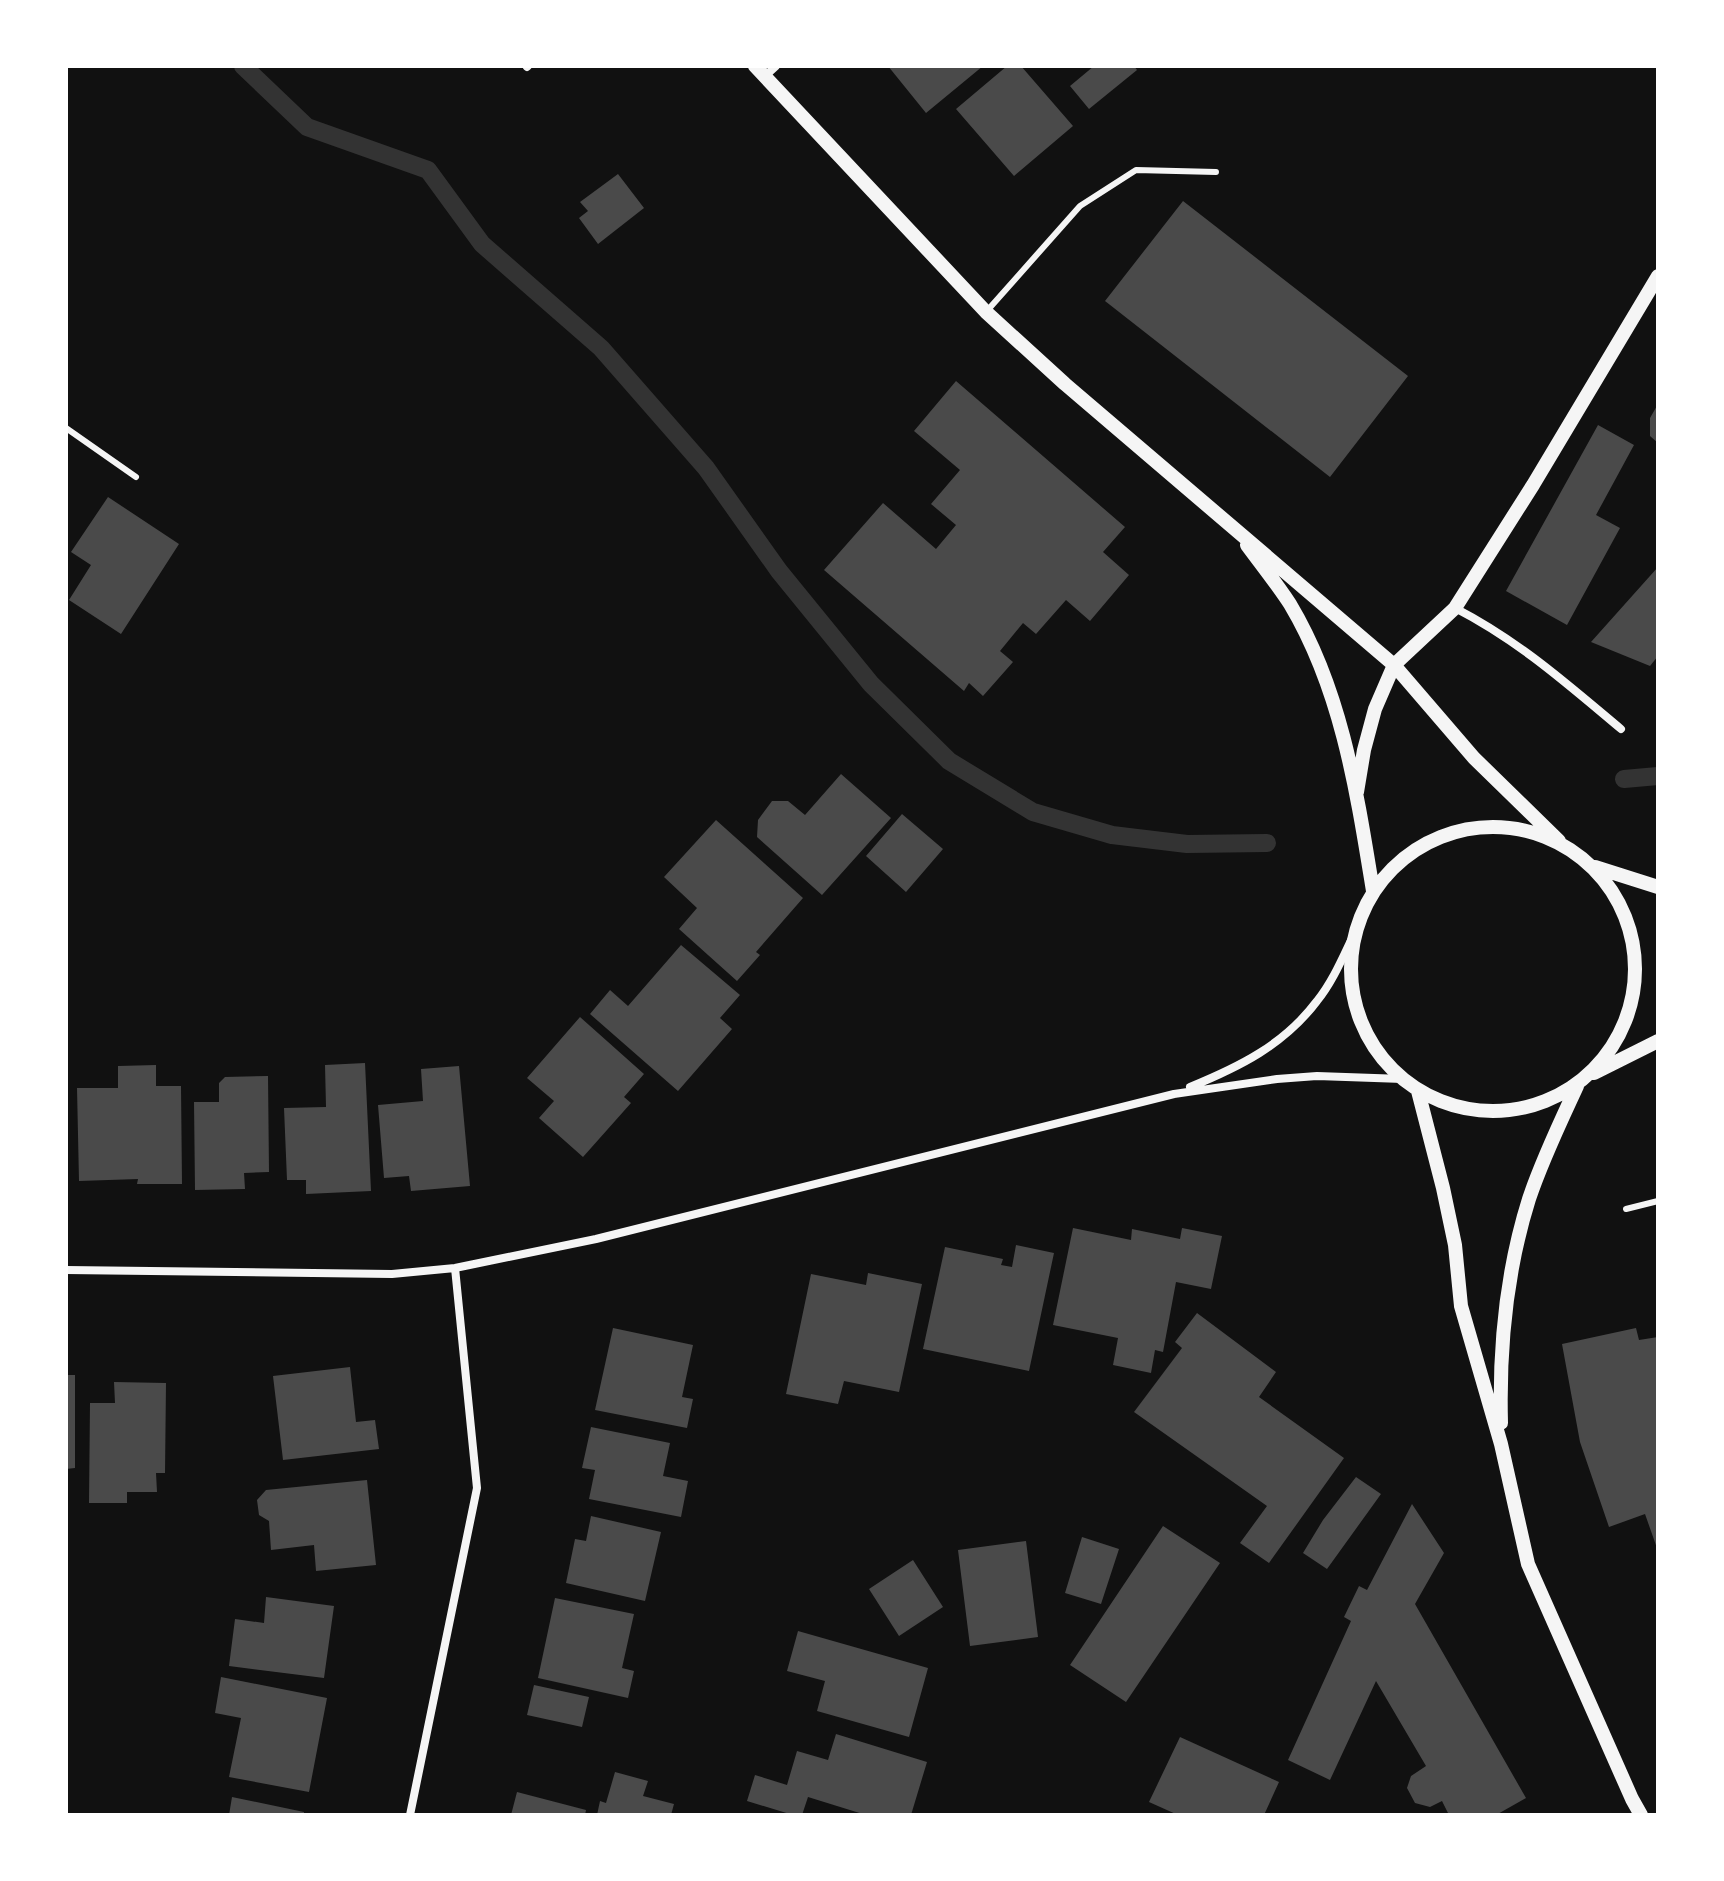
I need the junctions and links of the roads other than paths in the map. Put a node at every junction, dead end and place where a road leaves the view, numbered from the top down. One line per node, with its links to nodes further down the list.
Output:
1 (776, 66): 2 (street)
2 (759, 72): 5 (street)
3 (1216, 172): 5 (lane)
4 (1658, 276): 9 (street)
5 (986, 312): 8 (street)
6 (66, 428): 7 (lane)
7 (136, 477)
8 (1232, 525): 10 (street); 12 (street)
9 (1455, 608): 10 (street); 11 (street)
10 (1394, 665): 12 (street); 13 (street)
11 (1621, 729)
12 (1357, 792): 16 (street)
13 (1559, 841): 14 (street); 16 (street)
14 (1595, 867): 15 (street); 20 (street)
15 (1658, 887)
16 (1373, 891): 17 (street)
17 (1356, 930): 19 (street); 22 (street)
18 (1658, 1041): 20 (street)
19 (1403, 1079): 21 (street); 22 (street)
20 (1582, 1081): 21 (street); 27 (street)
21 (1418, 1091): 27 (street)
22 (1174, 1094): 25 (street)
23 (1658, 1201): 24 (lane)
24 (1626, 1209)
25 (455, 1268): 26 (street); 28 (street)
26 (66, 1270)
27 (1501, 1444): 29 (street)
28 (410, 1815)
29 (1641, 1815)

